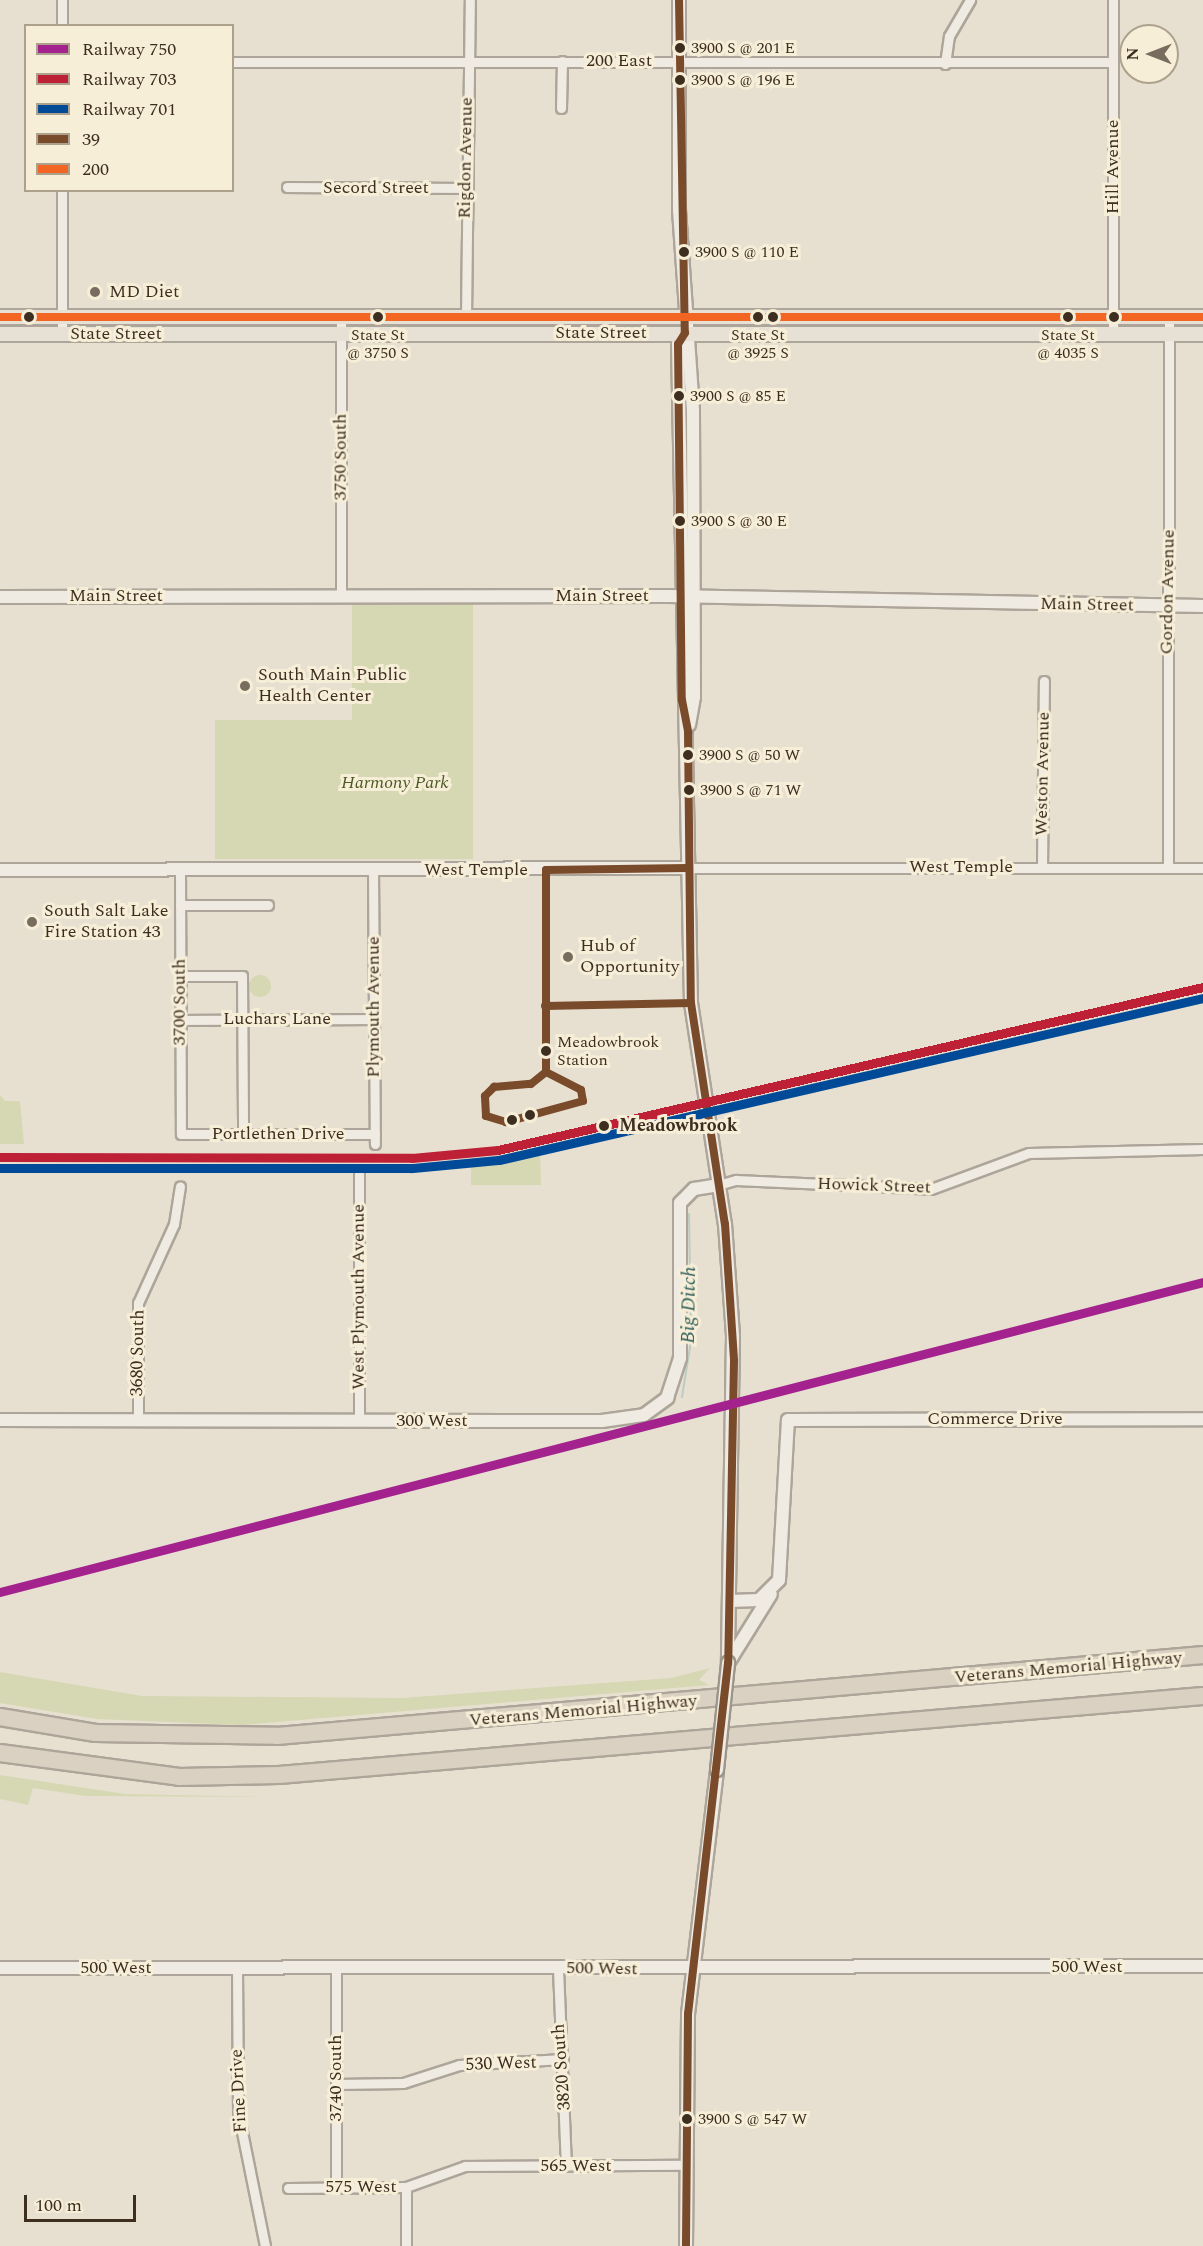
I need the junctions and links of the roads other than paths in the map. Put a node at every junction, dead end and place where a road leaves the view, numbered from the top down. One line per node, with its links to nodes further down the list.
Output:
1 (62, 0): 6 (street)
2 (470, 0): 9 (street, Rigdon Avenue)
3 (679, 0): 10 (main road)
4 (970, 0): 12 (street)
5 (1113, 0): 11 (street, Hill Avenue)
6 (62, 24)
7 (562, 61): 9 (street, 200 East); 10 (street, 200 East); 13 (street)
8 (234, 62): 9 (street, 200 East)
9 (469, 62): 15 (street, Rigdon Avenue)
10 (679, 62): 12 (street, 200 East); 17 (main road)
11 (1113, 62): 12 (street, 200 East); 21 (street, Hill Avenue)
12 (945, 64)
13 (561, 108)
14 (286, 187): 15 (street, Secord Street)
15 (466, 188): 18 (street, Rigdon Avenue)
16 (62, 192): 20 (street)
17 (685, 315): 18 (main road, State Street); 21 (main road, State Street); 26 (main road)
18 (466, 316): 24 (main road, State Street)
19 (0, 317): 20 (main road, State Street)
20 (62, 317): 24 (main road, State Street); 28 (street)
21 (1113, 317): 22 (main road, State Street); 29 (street, Hill Avenue)
22 (1169, 317): 23 (main road, State Street); 30 (street, Gordon Avenue)
23 (1203, 317)
24 (341, 318): 25 (street, 3750 South)
25 (341, 333): 26 (main road, State Street); 28 (main road, State Street); 32 (street, 3750 South)
26 (685, 333): 29 (main road, State Street); 34 (main road)
27 (0, 334): 28 (main road, State Street)
28 (62, 334)
29 (1113, 334): 30 (main road, State Street)
30 (1169, 334): 31 (main road, State Street); 35 (street, Gordon Avenue)
31 (1203, 334)
32 (341, 596): 33 (main road, Main Street); 34 (main road, Main Street)
33 (0, 597)
34 (688, 597): 35 (main road, Main Street); 40 (main road)
35 (1168, 606): 36 (main road, Main Street); 39 (street, Gordon Avenue)
36 (1203, 606)
37 (1044, 681): 38 (street, Weston Avenue)
38 (1042, 866): 39 (street, West Temple); 40 (street, West Temple)
39 (1168, 867): 41 (street, West Temple)
40 (688, 868): 44 (main road, West Temple); 56 (main road)
41 (1203, 868)
42 (0, 870): 43 (main road, West Temple)
43 (180, 870): 44 (main road, West Temple); 45 (street, 3700 South)
44 (373, 870): 49 (street, Plymouth Avenue)
45 (180, 905): 46 (street); 47 (street, 3700 South)
46 (268, 905)
47 (180, 976): 48 (street); 50 (street, 3700 South)
48 (242, 1019): 49 (street, Luchars Lane); 50 (street, Luchars Lane); 52 (street)
49 (374, 1019): 53 (street, Plymouth Avenue)
50 (180, 1020): 51 (street, 3700 South)
51 (181, 1134): 52 (street, Portlethen Drive)
52 (243, 1134): 53 (street, Portlethen Drive)
53 (375, 1139)
54 (1203, 1149): 56 (street, Howick Street)
55 (359, 1174): 61 (street, West Plymouth Avenue)
56 (718, 1185): 61 (main road, 300 West); 63 (main road)
57 (180, 1186): 60 (street, 3680 South)
58 (1203, 1419): 62 (main road, Commerce Drive)
59 (0, 1420): 60 (main road, 300 West)
60 (138, 1421): 61 (main road, 300 West)
61 (359, 1421)
62 (771, 1593): 63 (main road); 65 (main road)
63 (730, 1602): 65 (main road)
64 (1203, 1655): 67 (highway, Veterans Memorial Highway)
65 (728, 1663): 74 (main road, bridge)
66 (1203, 1696): 68 (highway, Veterans Memorial Highway)
67 (0, 1717)
68 (0, 1753)
69 (1203, 1966): 74 (main road, 500 West)
70 (0, 1968): 71 (main road, 500 West)
71 (237, 1968): 72 (main road, 500 West); 83 (street, Fine Drive)
72 (336, 1968): 73 (main road, 500 West); 76 (street, 3740 South)
73 (558, 1968): 74 (main road, 500 West); 75 (street, 3820 South)
74 (691, 1969): 79 (main road)
75 (563, 2059): 76 (street, 530 West); 78 (street, 3820 South)
76 (336, 2084): 81 (street, 3740 South)
77 (465, 2166): 78 (street, 565 West); 82 (street, 575 West)
78 (566, 2166): 79 (street, 565 West)
79 (686, 2166): 85 (main road)
80 (288, 2187): 81 (street, 575 West)
81 (336, 2187): 82 (street, 575 West)
82 (406, 2187): 84 (street)
83 (266, 2246)
84 (406, 2246)
85 (686, 2246)

